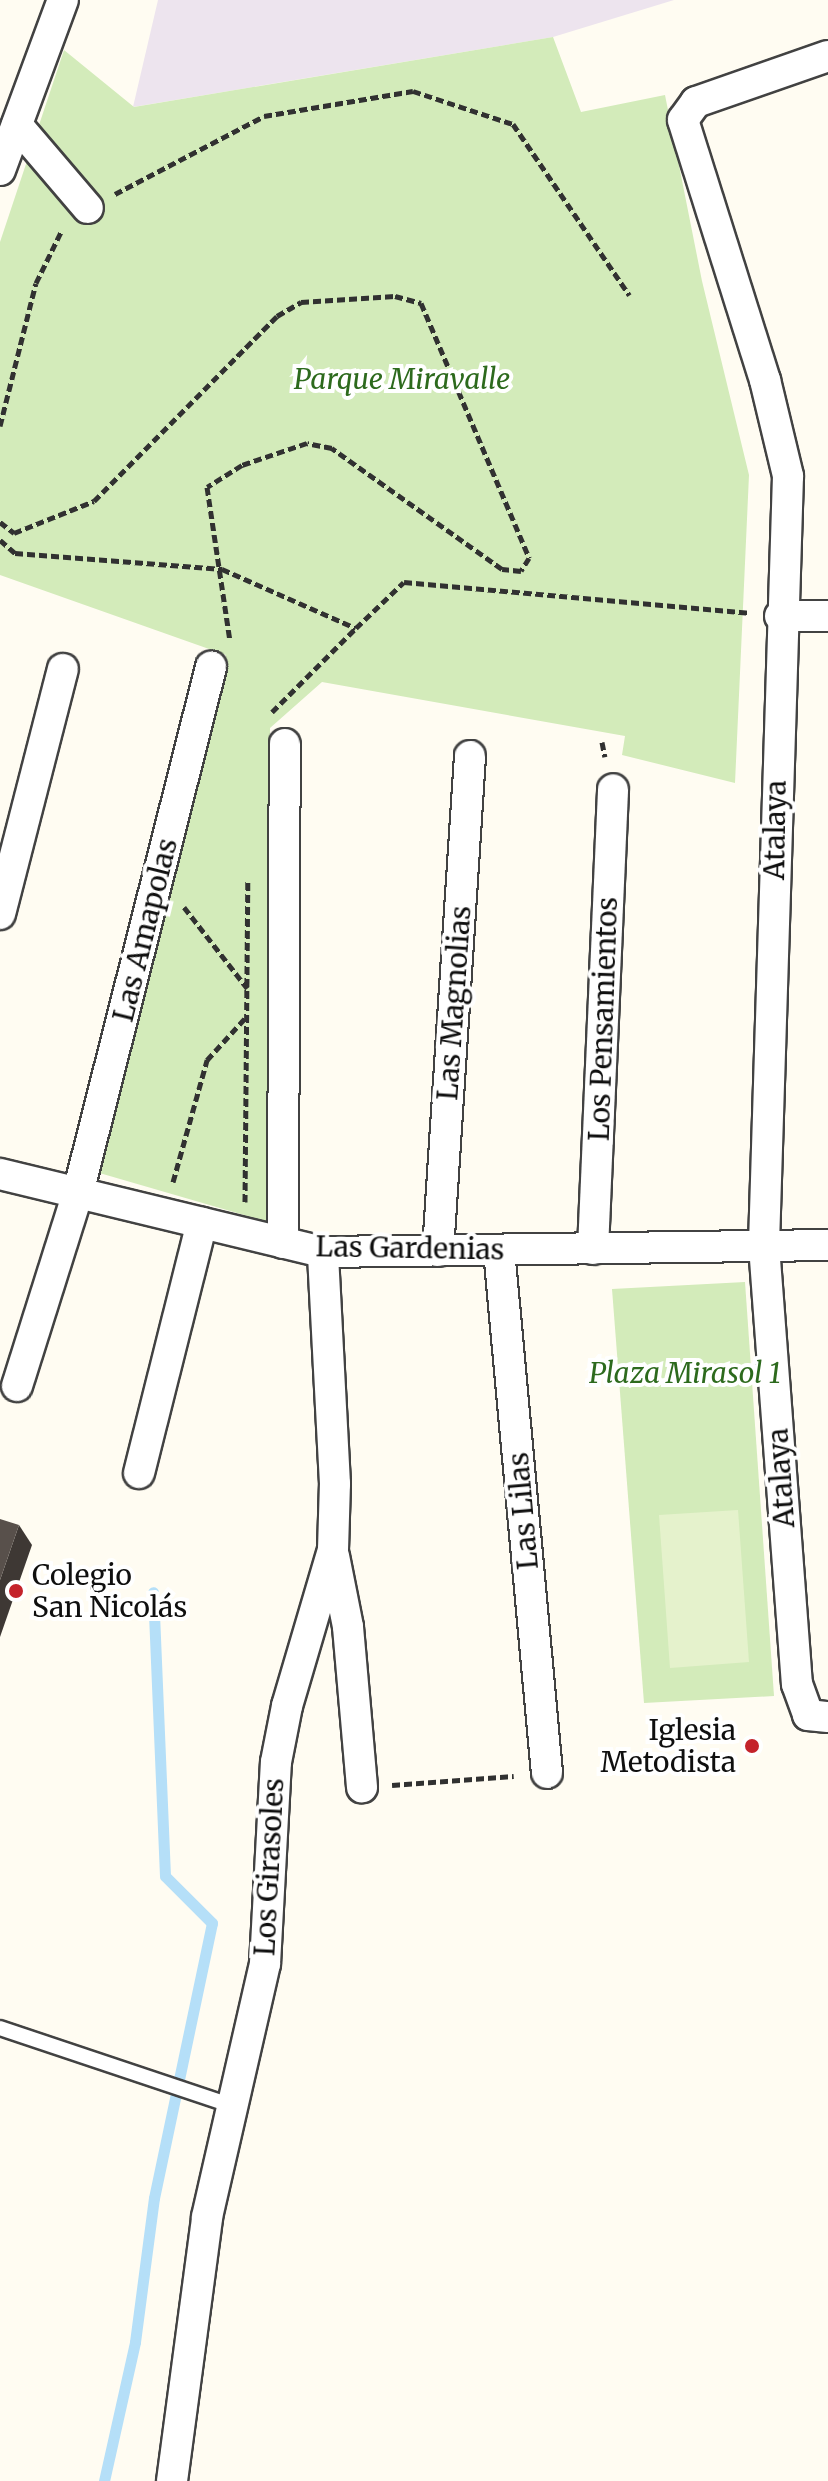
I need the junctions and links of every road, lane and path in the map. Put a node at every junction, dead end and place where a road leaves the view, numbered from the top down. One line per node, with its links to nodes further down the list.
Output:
1 (63, 0): 3 (street)
2 (828, 56): 11 (street, Atalaya)
3 (17, 125): 4 (street); 5 (street)
4 (0, 170)
5 (88, 208): 6 (path); 7 (path)
6 (629, 295)
7 (0, 426)
8 (0, 522): 10 (path)
9 (0, 540): 10 (path)
10 (222, 569): 11 (path); 13 (path)
11 (780, 616): 12 (street); 28 (street, Atalaya)
12 (828, 616)
13 (221, 659): 23 (street, Las Amapolas)
14 (63, 669): 19 (street)
15 (285, 744): 21 (street)
16 (470, 756): 31 (street, Las Magnolias)
17 (613, 789): 29 (street, Los Pensamientos)
18 (174, 895): 20 (path)
19 (0, 914)
20 (247, 988)
21 (284, 991): 24 (path); 26 (street)
22 (0, 1174): 23 (street, Las Gardenias)
23 (78, 1193): 24 (street, Las Gardenias); 33 (street, Las Amapolas)
24 (163, 1213): 25 (street, Las Gardenias)
25 (202, 1223): 26 (street, Las Gardenias); 34 (street)
26 (283, 1243): 32 (street, Las Gardenias)
27 (828, 1245): 28 (street, Las Gardenias)
28 (764, 1246): 29 (street, Las Gardenias); 36 (street, Atalaya)
29 (593, 1249): 30 (street, Las Gardenias)
30 (499, 1250): 31 (street, Las Gardenias); 37 (street, Las Lilas)
31 (438, 1251): 32 (street, Las Gardenias)
32 (323, 1252): 35 (street, Los Girasoles)
33 (17, 1386)
34 (139, 1473)
35 (333, 1550): 39 (street); 41 (street, Los Girasoles)
36 (818, 1716)
37 (547, 1773): 38 (path)
38 (434, 1783)
39 (362, 1787)
40 (0, 2028): 41 (lane)
41 (233, 2106): 42 (street, Los Girasoles)
42 (172, 2481)

